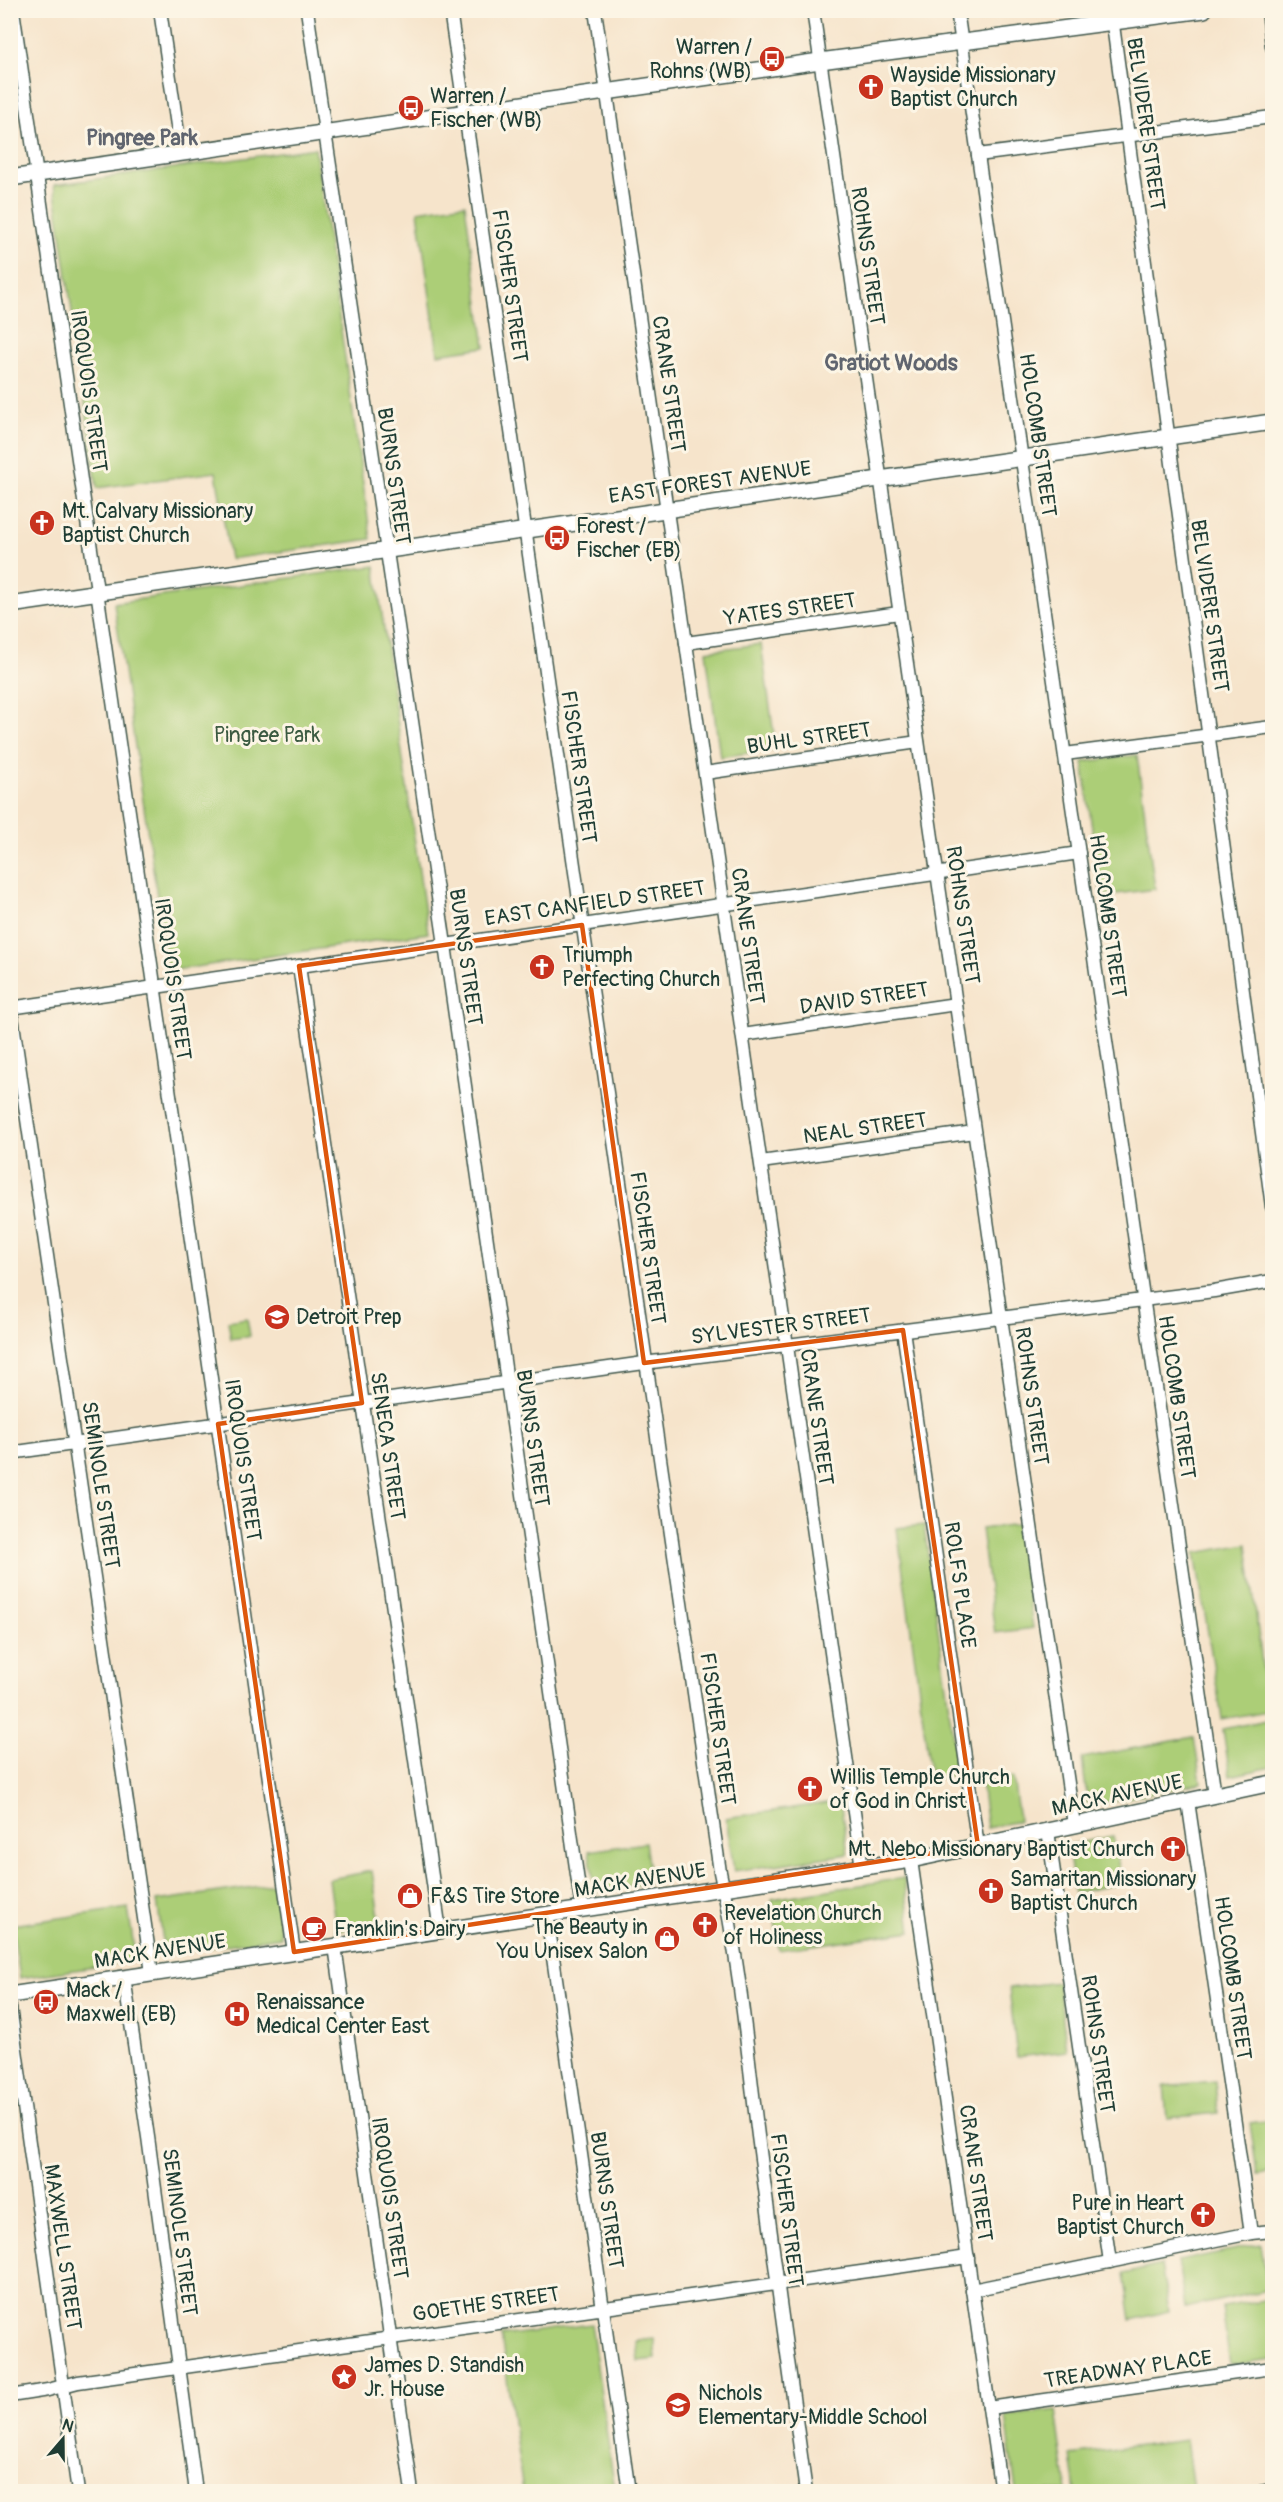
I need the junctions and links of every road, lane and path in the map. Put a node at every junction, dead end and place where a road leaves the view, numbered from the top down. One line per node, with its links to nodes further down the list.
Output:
1 (13, 10): 21 (street, IROQUOIS STREET)
2 (160, 10): 19 (street)
3 (307, 10): 17 (street, BURNS STREET)
4 (450, 10): 15 (street, FISCHER STREET)
5 (595, 10): 14 (street, CRANE STREET)
6 (813, 10): 13 (street, ROHNS STREET)
7 (957, 10): 11 (street, HOLCOMB STREET)
8 (1204, 10): 10 (main road)
9 (1268, 10): 12 (street)
10 (1112, 17): 11 (main road); 18 (street, BELVIDERE STREET)
11 (962, 43): 13 (main road); 20 (street, HOLCOMB STREET)
12 (1272, 47)
13 (820, 61): 14 (main road); 26 (street, ROHNS STREET)
14 (607, 92): 15 (main road); 27 (street, CRANE STREET)
15 (465, 112): 17 (main road); 28 (street, FISCHER STREET)
16 (1272, 117): 18 (street)
17 (324, 132): 19 (main road); 29 (street, BURNS STREET)
18 (1128, 136): 20 (street); 24 (street, BELVIDERE STREET)
19 (181, 153): 21 (main road)
20 (978, 155): 25 (street, HOLCOMB STREET)
21 (38, 174): 22 (main road); 30 (street, IROQUOIS STREET)
22 (10, 178)
23 (1272, 422): 24 (main road, EAST FOREST AVENUE)
24 (1167, 437): 25 (main road, EAST FOREST AVENUE); 35 (street, BELVIDERE STREET)
25 (1022, 458): 26 (main road, EAST FOREST AVENUE); 37 (street, HOLCOMB STREET)
26 (880, 478): 27 (main road, EAST FOREST AVENUE); 32 (street, ROHNS STREET)
27 (667, 509): 28 (main road, EAST FOREST AVENUE); 33 (street, CRANE STREET)
28 (526, 531): 29 (main road, EAST FOREST AVENUE); 42 (street, FISCHER STREET)
29 (385, 550): 30 (main road, EAST FOREST AVENUE); 43 (street, BURNS STREET)
30 (98, 592): 31 (main road, EAST FOREST AVENUE); 45 (street, IROQUOIS STREET)
31 (10, 605)
32 (900, 613): 33 (street, YATES STREET); 36 (street, ROHNS STREET)
33 (686, 643): 38 (street, CRANE STREET)
34 (1272, 727): 35 (street)
35 (1207, 735): 37 (street); 52 (street, BELVIDERE STREET)
36 (918, 742): 38 (street, BUHL STREET); 40 (street, ROHNS STREET)
37 (1065, 754): 39 (street, HOLCOMB STREET)
38 (705, 772): 41 (street, CRANE STREET)
39 (1079, 853): 40 (street, EAST CANFIELD STREET); 54 (street, HOLCOMB STREET)
40 (937, 873): 41 (street, EAST CANFIELD STREET); 47 (street, ROHNS STREET)
41 (724, 904): 42 (street, EAST CANFIELD STREET); 49 (street, CRANE STREET)
42 (582, 925): 43 (street, EAST CANFIELD STREET); 58 (street, FISCHER STREET)
43 (444, 945): 44 (street, EAST CANFIELD STREET); 59 (street, BURNS STREET)
44 (298, 966): 45 (street, EAST CANFIELD STREET); 60 (street, SENECA STREET)
45 (155, 987): 48 (street, EAST CANFIELD STREET); 61 (street, IROQUOIS STREET)
46 (10, 1003): 48 (street, SEMINOLE STREET)
47 (956, 1004): 49 (street, DAVID STREET); 50 (street, ROHNS STREET)
48 (11, 1008): 62 (street, SEMINOLE STREET)
49 (742, 1035): 51 (street, CRANE STREET)
50 (974, 1132): 51 (street, NEAL STREET); 55 (street, ROHNS STREET)
51 (761, 1162): 57 (street, CRANE STREET)
52 (1272, 1207)
53 (1272, 1281): 54 (street, SYLVESTER STREET)
54 (1144, 1300): 55 (street, SYLVESTER STREET); 65 (street, HOLCOMB STREET)
55 (1000, 1318): 56 (street, SYLVESTER STREET); 67 (street, ROHNS STREET)
56 (903, 1330): 57 (street, SYLVESTER STREET); 69 (street, ROLFS PLACE)
57 (787, 1345): 58 (street, SYLVESTER STREET); 71 (street, CRANE STREET)
58 (644, 1363): 59 (street, SYLVESTER STREET); 72 (street, FISCHER STREET)
59 (506, 1383): 60 (street, SYLVESTER STREET); 73 (street, BURNS STREET)
60 (362, 1403): 61 (street, SYLVESTER STREET); 75 (street, SENECA STREET)
61 (218, 1424): 62 (street, SYLVESTER STREET); 77 (street, IROQUOIS STREET)
62 (75, 1444): 63 (street, SYLVESTER STREET); 78 (street, SEMINOLE STREET)
63 (10, 1453)
64 (1272, 1783): 65 (main road, MACK AVENUE)
65 (1215, 1795): 66 (main road, MACK AVENUE)
66 (1188, 1801): 67 (main road, MACK AVENUE); 83 (street, HOLCOMB STREET)
67 (1074, 1825): 68 (main road, MACK AVENUE)
68 (1048, 1831): 69 (main road, MACK AVENUE); 85 (street, ROHNS STREET)
69 (978, 1846): 70 (main road, MACK AVENUE)
70 (911, 1860): 71 (main road, MACK AVENUE); 84 (street, CRANE STREET)
71 (862, 1868): 72 (main road, MACK AVENUE)
72 (724, 1888): 73 (main road, MACK AVENUE); 86 (street, FISCHER STREET)
73 (582, 1910): 74 (main road, MACK AVENUE)
74 (547, 1915): 75 (main road, MACK AVENUE); 88 (street, BURNS STREET)
75 (440, 1931): 76 (main road, MACK AVENUE)
76 (335, 1946): 77 (main road, MACK AVENUE); 89 (street, IROQUOIS STREET)
77 (294, 1952): 78 (main road, MACK AVENUE)
78 (152, 1973): 79 (main road, MACK AVENUE)
79 (124, 1977): 80 (main road, MACK AVENUE); 90 (street, SEMINOLE STREET)
80 (10, 1995)
81 (10, 2007): 92 (street, MAXWELL STREET)
82 (1272, 2231): 83 (street)
83 (1251, 2233): 85 (street)
84 (968, 2257): 86 (street, GOETHE STREET); 87 (street, CRANE STREET)
85 (1110, 2262): 87 (street)
86 (777, 2282): 88 (street, GOETHE STREET); 100 (street, FISCHER STREET)
87 (972, 2290): 94 (street, CRANE STREET)
88 (603, 2307): 89 (street, GOETHE STREET); 99 (street, BURNS STREET)
89 (390, 2338): 90 (street, GOETHE STREET); 98 (street, IROQUOIS STREET)
90 (178, 2368): 92 (street, GOETHE STREET); 97 (street, SEMINOLE STREET)
91 (1272, 2368): 94 (street, TREADWAY PLACE)
92 (63, 2386): 93 (street, GOETHE STREET); 96 (street, MAXWELL STREET)
93 (10, 2396)
94 (989, 2408): 101 (street, CRANE STREET)
95 (1272, 2490): 102 (street)
96 (78, 2492)
97 (196, 2492)
98 (412, 2492)
99 (629, 2492)
100 (806, 2492)
101 (1001, 2492)
102 (1262, 2492)

